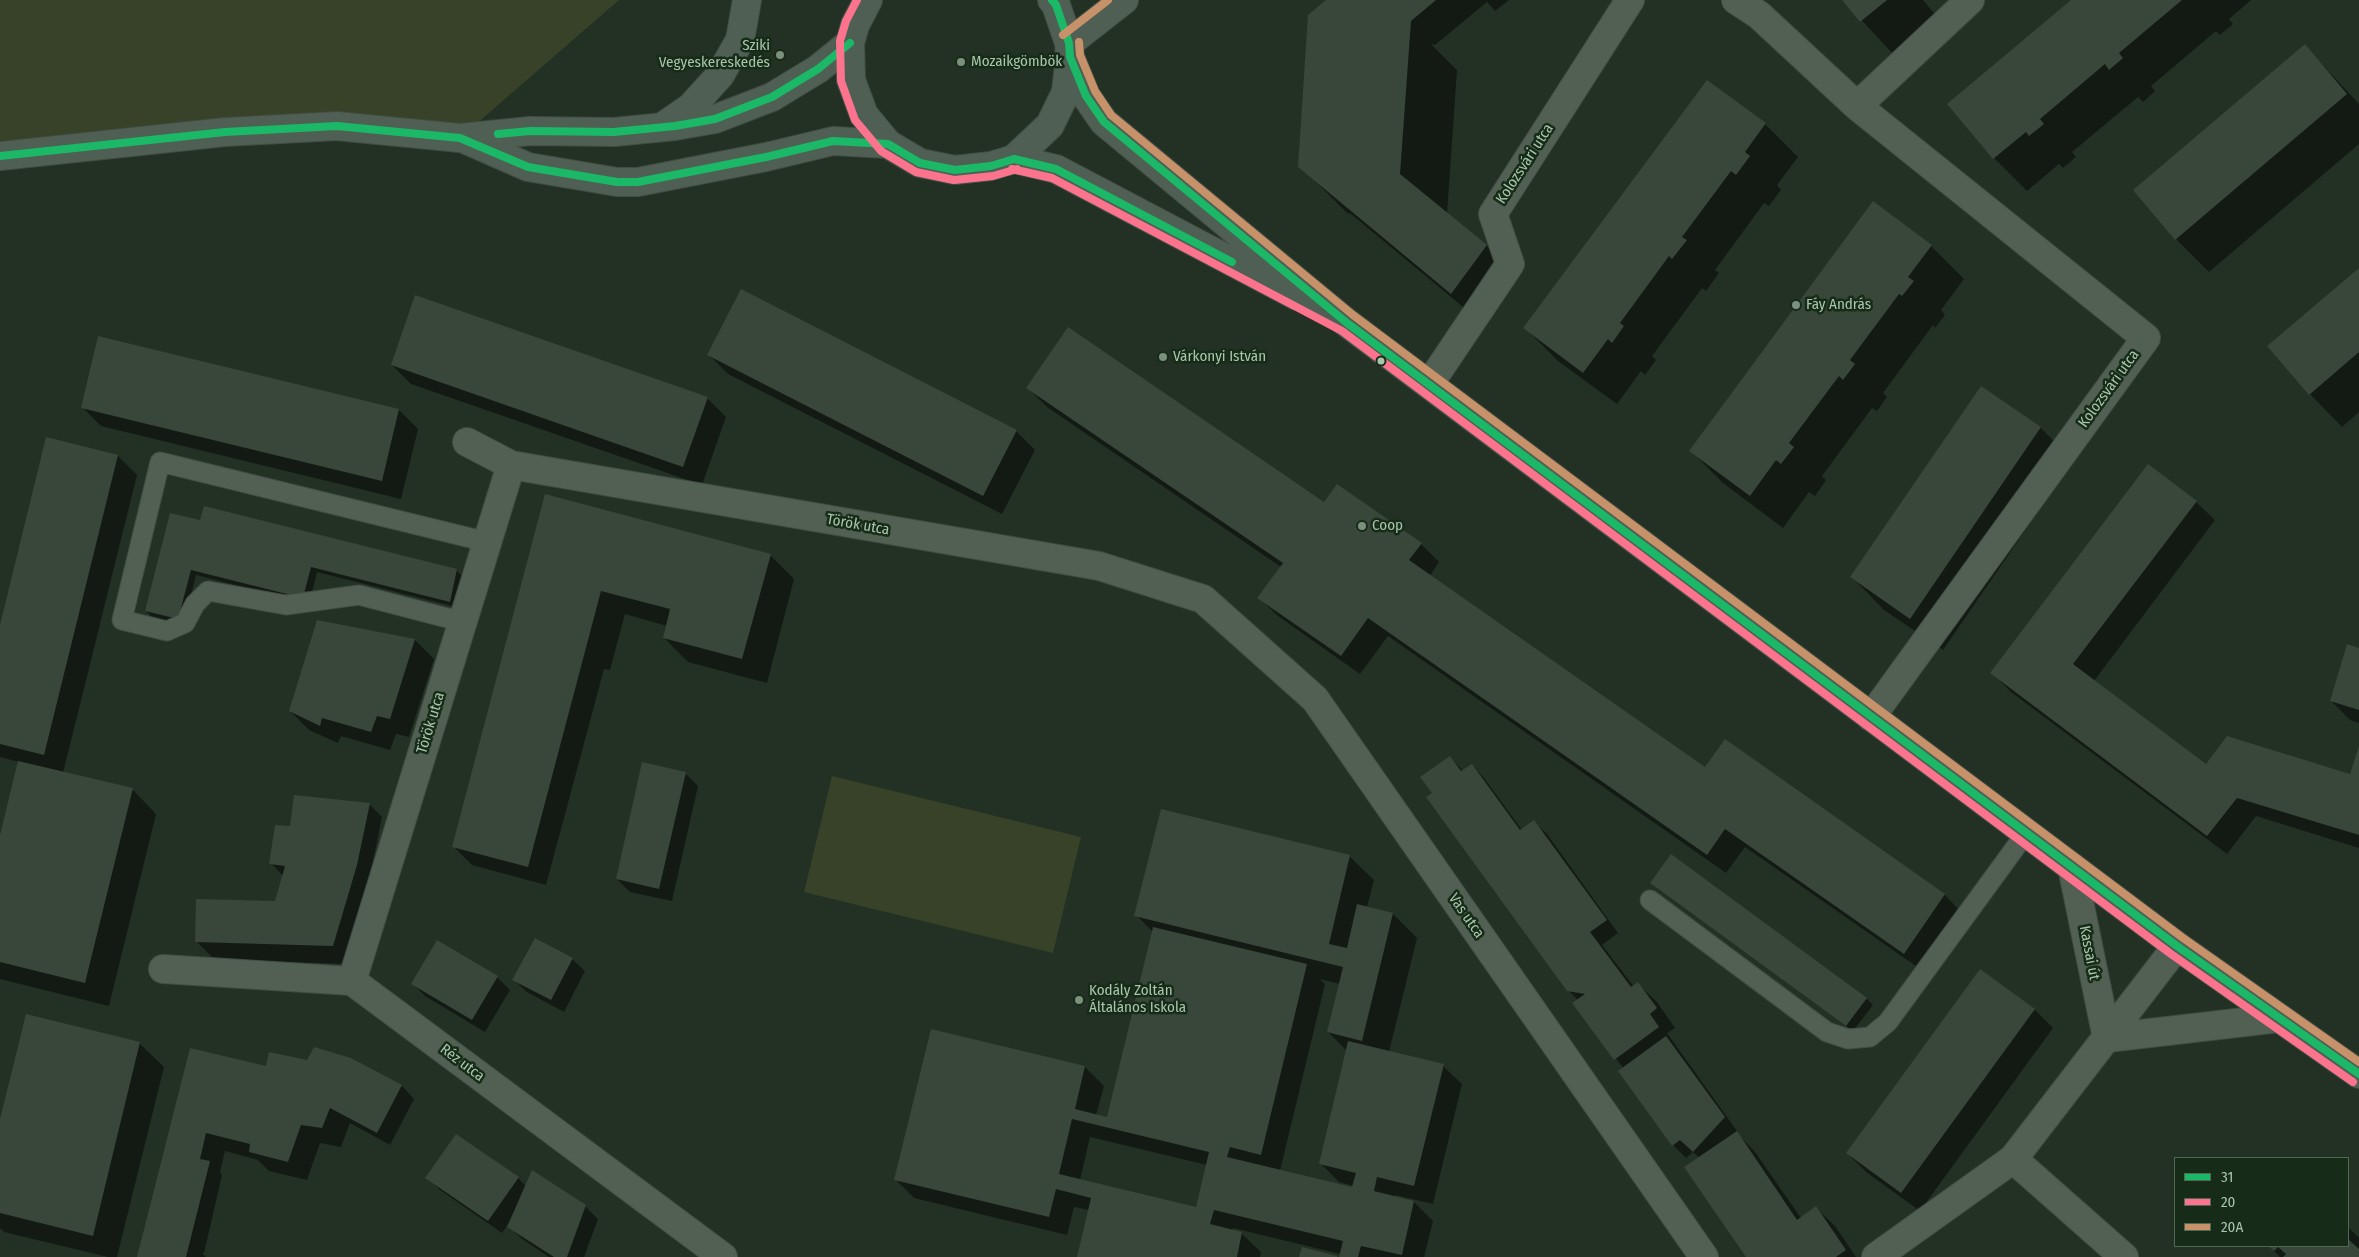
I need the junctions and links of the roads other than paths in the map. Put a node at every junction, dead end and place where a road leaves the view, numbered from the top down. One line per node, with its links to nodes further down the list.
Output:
1 (747, 0): 12 (street)
2 (842, 0): 9 (street)
3 (868, 0): 9 (street)
4 (1052, 0): 10 (street)
5 (1124, 0): 10 (street)
6 (1630, 0): 18 (street, Kolozsvári utca)
7 (1736, 0): 11 (street, Kolozsvári utca)
8 (1970, 0): 11 (street)
9 (853, 34): 12 (street); 14 (street)
10 (1070, 50): 16 (street); 17 (street)
11 (1857, 106): 24 (street, Kolozsvári utca)
12 (661, 128): 13 (street)
13 (460, 138): 14 (street); 15 (street)
14 (888, 144): 16 (street)
15 (0, 156)
16 (1014, 159): 17 (street)
17 (1347, 323): 18 (street)
18 (1430, 383): 24 (street)
19 (467, 442): 20 (street, Török utca)
20 (511, 466): 21 (street, Török utca); 22 (street, Török utca)
21 (487, 542): 23 (street, Török utca); 23 (lane)
22 (1202, 599): 36 (street, Vas utca)
23 (463, 622): 30 (street, Török utca)
24 (1871, 717): 25 (street)
25 (2026, 833): 26 (street); 27 (lane)
26 (2072, 867): 28 (street); 32 (street, Kassai út)
27 (1650, 900)
28 (2177, 946): 31 (street); 32 (street)
29 (164, 969): 30 (street)
30 (352, 981): 35 (street, Réz utca)
31 (2279, 1018): 32 (street); 33 (street)
32 (2107, 1038): 34 (street)
33 (2359, 1074)
34 (2013, 1159): 37 (street); 38 (street)
35 (723, 1257)
36 (1704, 1257)
37 (1876, 1257)
38 (2124, 1257)

